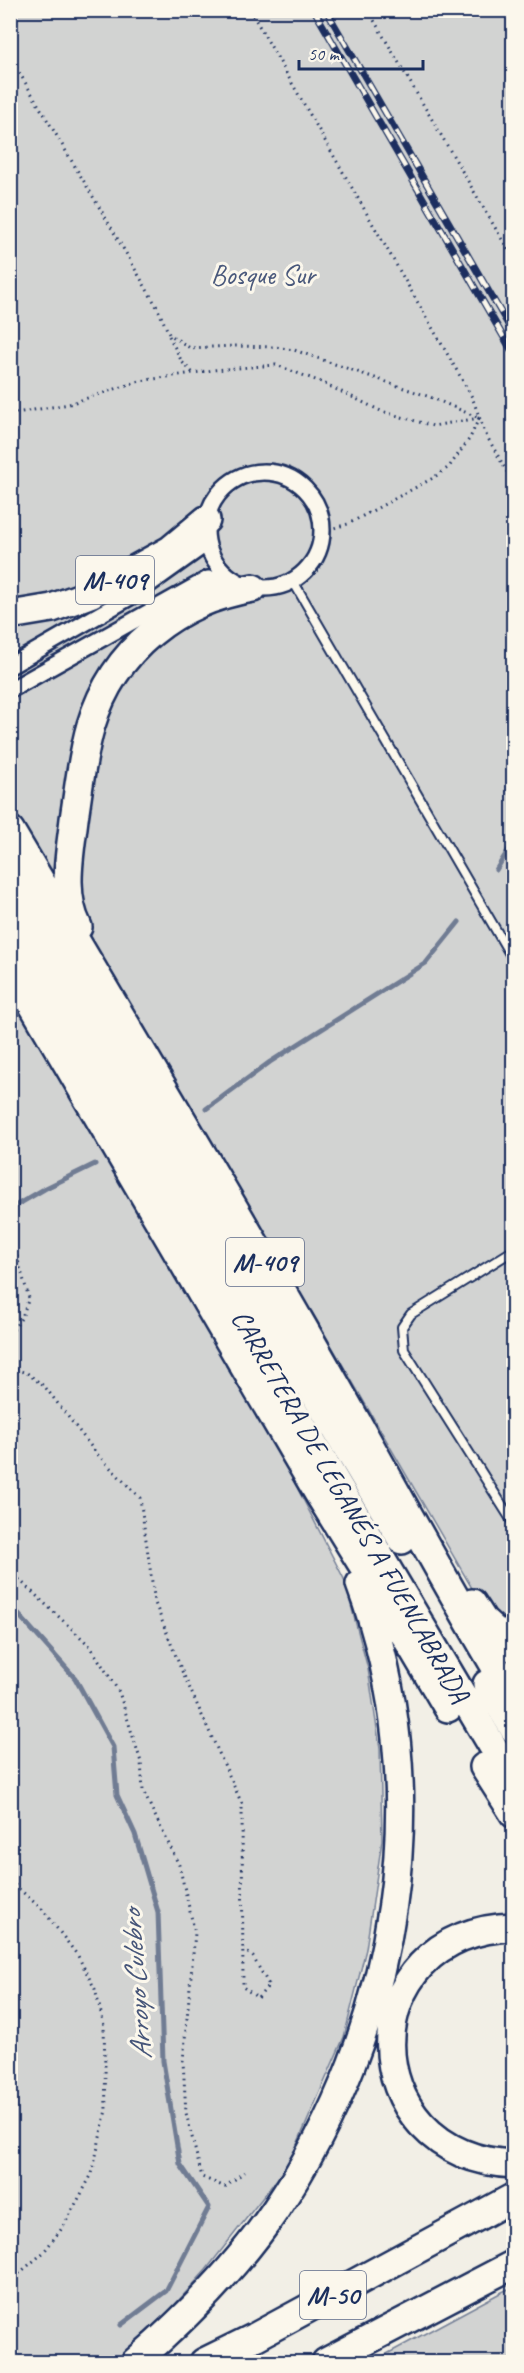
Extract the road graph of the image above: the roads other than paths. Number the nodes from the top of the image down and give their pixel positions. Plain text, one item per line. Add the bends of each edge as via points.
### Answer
1 (207, 531) junction
2 (293, 581) junction
3 (242, 583) junction
4 (10, 615) edge
5 (10, 666) edge
6 (10, 690) edge
7 (10, 830) edge
8 (10, 868) edge
9 (10, 917) edge
10 (513, 962) edge
11 (12, 970) edge
12 (230, 1201) junction
13 (513, 1250) edge
14 (332, 1378) junction
15 (318, 1493) junction
16 (513, 1524) edge
17 (513, 1648) edge
18 (513, 1698) edge
19 (513, 1729) edge
20 (513, 1782) edge
21 (513, 1814) edge
22 (513, 1927) edge
23 (513, 2163) edge
24 (513, 2195) edge
25 (513, 2264) edge
26 (135, 2362) edge
27 (204, 2362) edge
28 (326, 2362) edge

1 - 2 street via 221,490 242,475 268,471 300,483 316,502 323,531 316,557
1 - 3 street via 215,562
1 - 4 highway, M-409 via 92,593 52,608
1 - 5 street via 137,593
2 - 3 street via 271,588
2 - 10 lane
3 - 6 street via 208,579
3 - 12 highway, M-409 via 158,627 133,650 108,684 92,723 81,769 68,869 69,898 76,923
7 - 12 highway, M-409
8 - 19 highway, CARRETERA DE LEGANÉS A FUENLABRADA / M-409
9 - 20 highway, CARRETERA DE LEGANÉS A FUENLABRADA / M-409 via 288,1402
11 - 15 highway, M-409
12 - 14 highway, M-409
13 - 16 lane via 411,1314 402,1327 404,1350
14 - 17 highway via 483,1620
14 - 18 highway, M-409
15 - 21 highway, M-409
15 - 26 highway via 364,1594 387,1678 400,1822 386,1948 372,2009 354,2058 296,2179 217,2283
22 - 23 highway via 468,1934 426,1960 398,2002 392,2019 390,2049 400,2093 428,2132 470,2157
24 - 27 highway, M-50
25 - 28 highway, M-50

